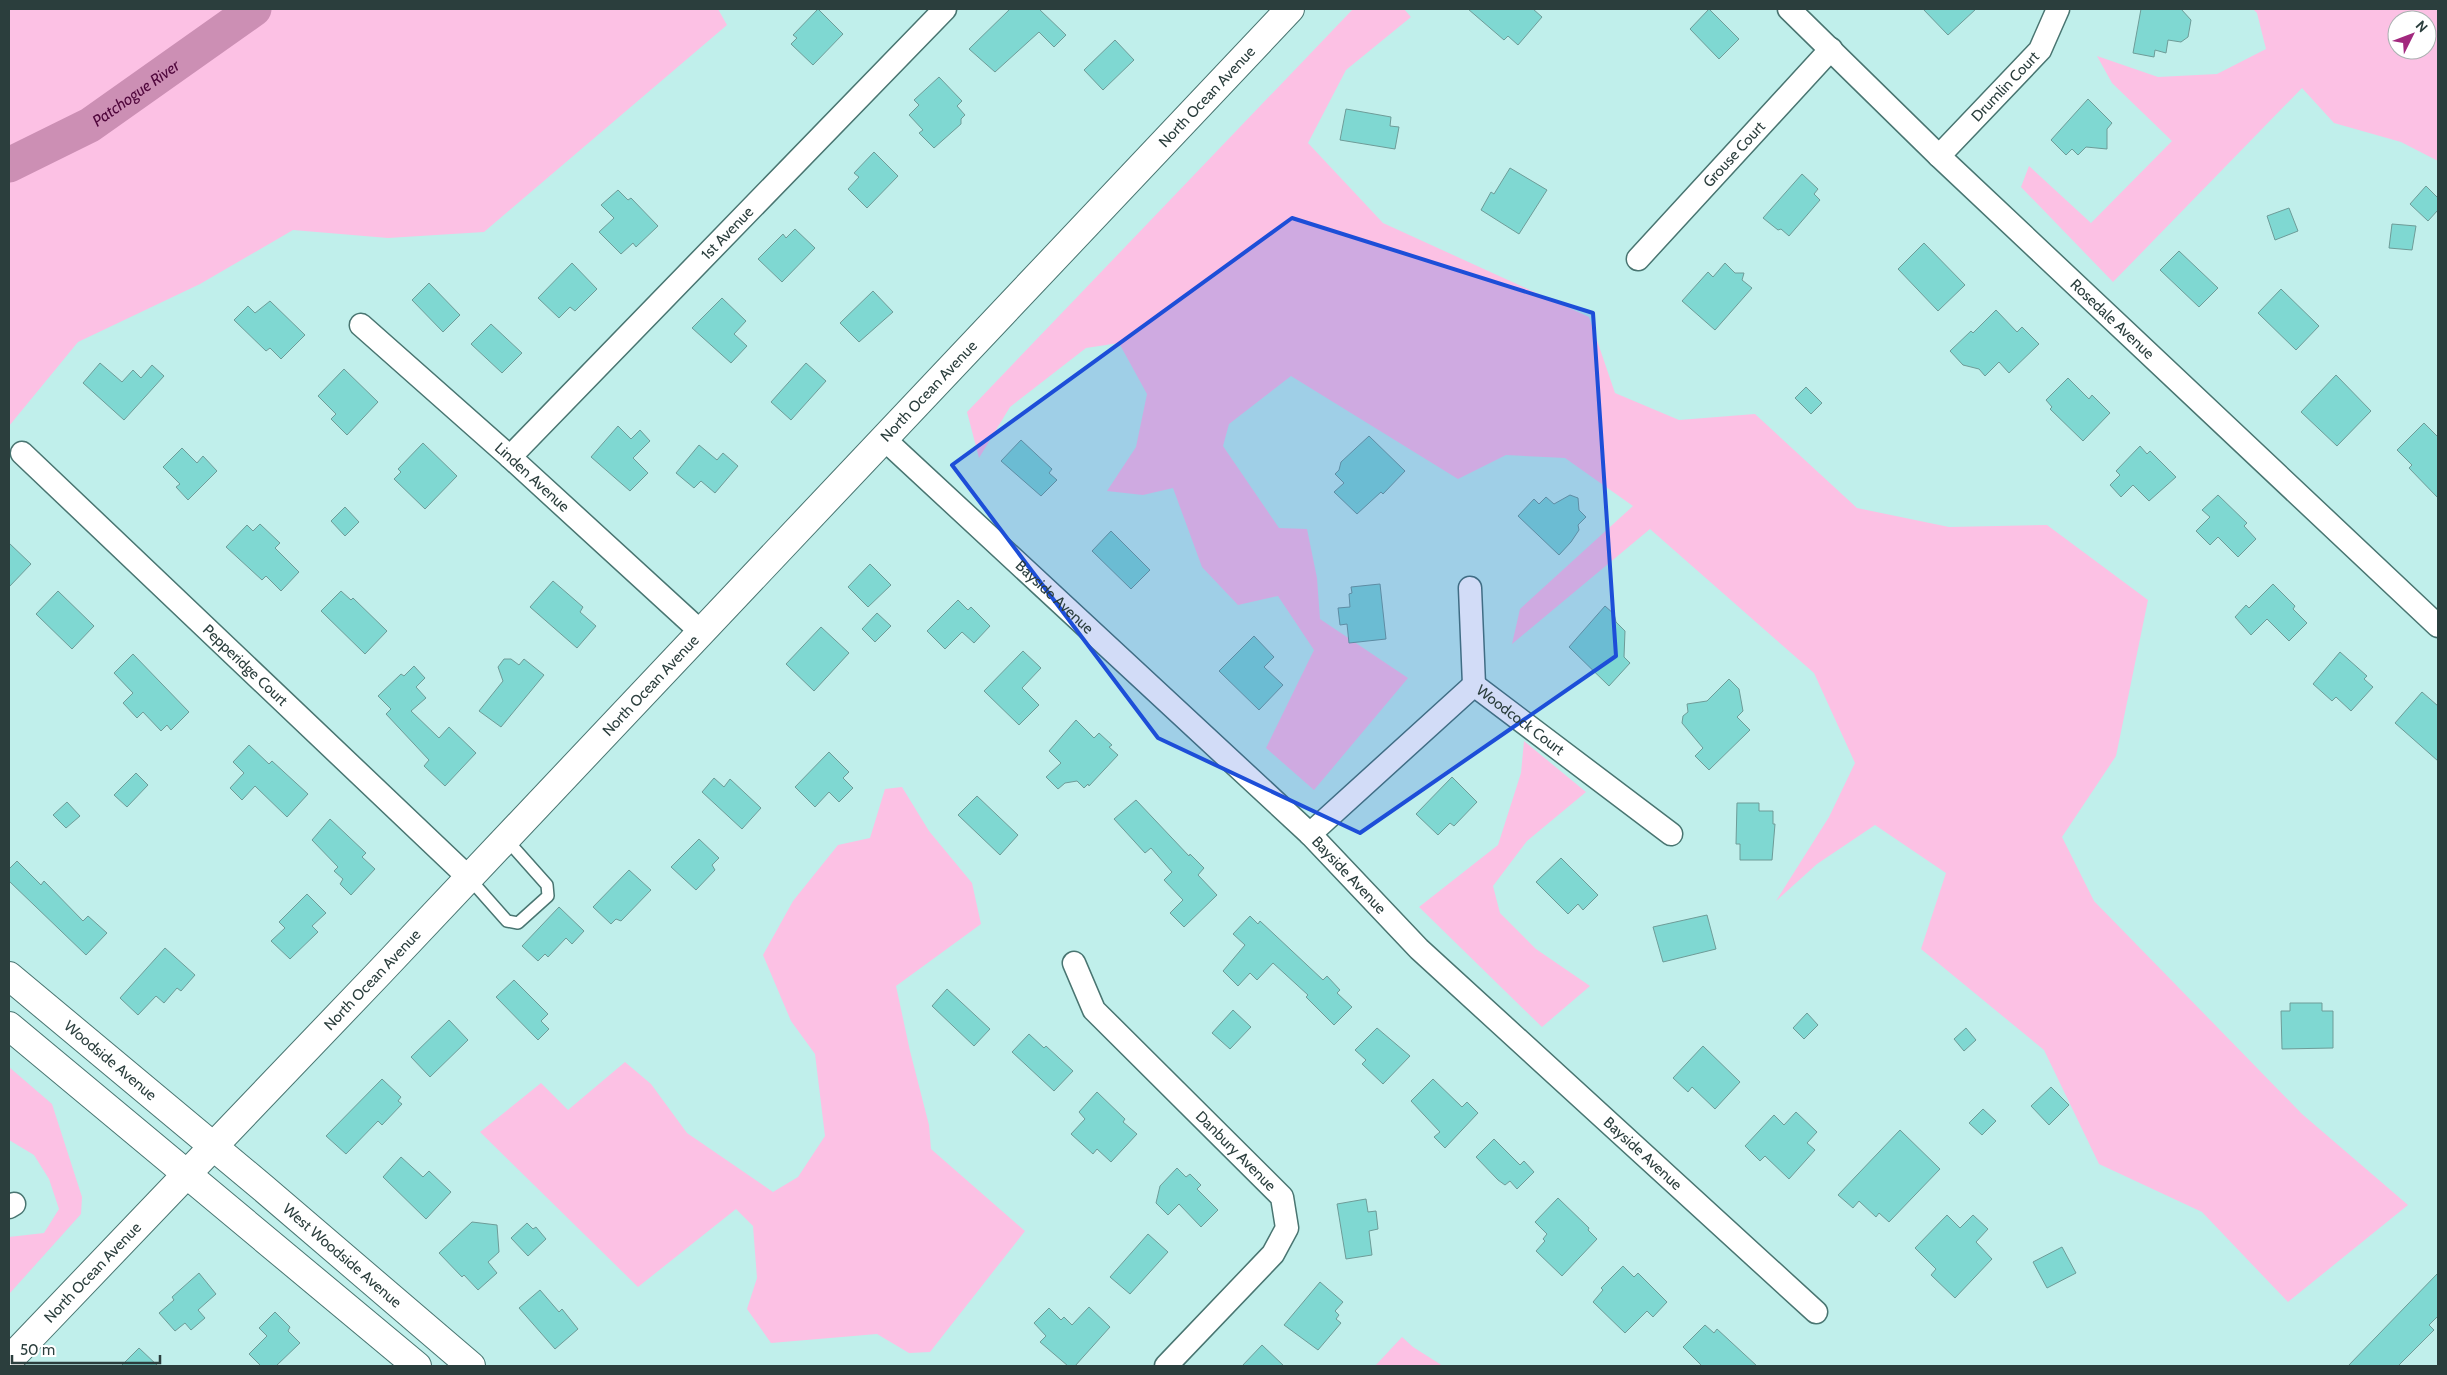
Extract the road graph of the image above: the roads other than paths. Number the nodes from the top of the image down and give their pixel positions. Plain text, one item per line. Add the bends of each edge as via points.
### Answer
1 (944, 9) edge
2 (1290, 9) edge
3 (1789, 9) edge
4 (2058, 9) edge
5 (1831, 49) junction
6 (1939, 156) junction
7 (1638, 259) dead end
8 (361, 326) dead end
9 (883, 438) junction
10 (22, 453) dead end
11 (510, 457) junction
12 (1470, 588) dead end
13 (2438, 626) edge
14 (700, 631) junction
15 (1474, 685) junction
16 (1310, 834) junction
17 (1670, 834) dead end
18 (505, 838) junction
19 (468, 877) junction
20 (1074, 963) dead end
21 (9, 976) edge
22 (9, 1026) edge
23 (213, 1146) junction
24 (186, 1174) junction
25 (1816, 1312) dead end
26 (9, 1360) edge
27 (417, 1366) edge
28 (471, 1366) edge
29 (1166, 1366) edge

1 - 11 street, 1st Avenue
2 - 9 main road, North Ocean Avenue
3 - 5 street, Rosedale Avenue
4 - 6 street, Drumlin Court via 2040,50
5 - 6 street, Rosedale Avenue
5 - 7 street, Grouse Court
6 - 13 street, Rosedale Avenue
8 - 11 street, Linden Avenue
9 - 14 main road, North Ocean Avenue
9 - 16 street, Bayside Avenue
10 - 19 street, Pepperidge Court
11 - 14 street, Linden Avenue
12 - 15 street
14 - 18 main road, North Ocean Avenue
15 - 16 street, Woodcock Court
15 - 17 street, Woodcock Court
16 - 25 street, Bayside Avenue via 1420,949
18 - 19 main road, North Ocean Avenue
18 - 19 lane via 547,885 548,896 518,923 507,921
19 - 23 main road, North Ocean Avenue
20 - 29 street, Danbury Avenue via 1094,1010 1282,1197 1287,1228 1273,1254
21 - 23 main road, Woodside Avenue
22 - 24 main road
23 - 24 main road, North Ocean Avenue
23 - 28 main road, West Woodside Avenue
24 - 26 main road, North Ocean Avenue
24 - 27 main road

